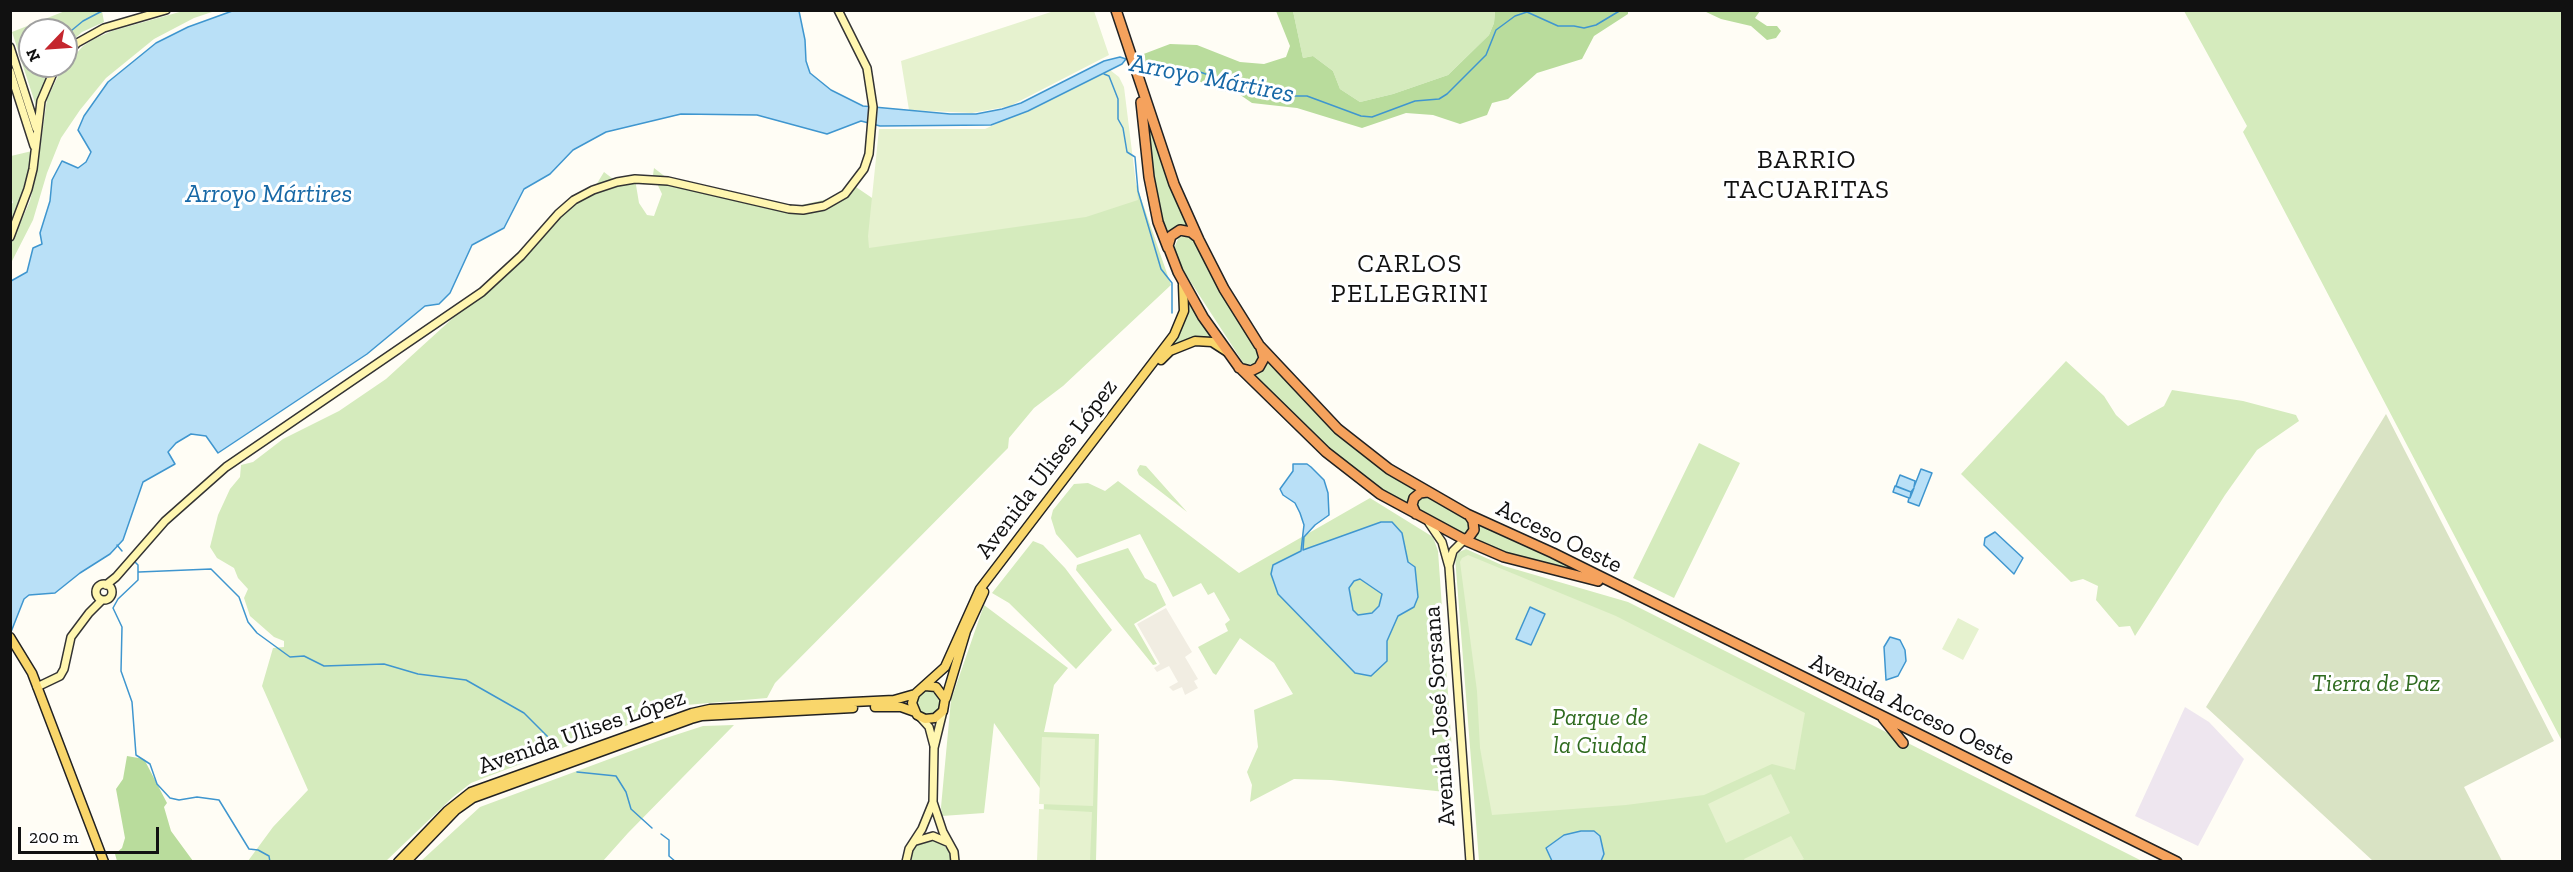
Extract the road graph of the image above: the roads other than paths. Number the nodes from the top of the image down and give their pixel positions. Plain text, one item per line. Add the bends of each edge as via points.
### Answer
1 (166, 10) edge
2 (838, 10) edge
3 (1116, 10) edge
4 (78, 42) edge
5 (10, 48) edge
6 (12, 66) edge
7 (51, 78) edge
8 (1139, 82) junction
9 (38, 133) junction
10 (35, 149) junction
11 (10, 237) edge
12 (1199, 240) junction
13 (1170, 253) junction
14 (1178, 272) junction
15 (1259, 345) junction
16 (1226, 351) junction
17 (1238, 366) junction
18 (1427, 492) junction
19 (1467, 514) junction
20 (1417, 515) junction
21 (1429, 522) junction
22 (1464, 540) junction
23 (1449, 567) junction
24 (108, 587) junction
25 (1631, 593) junction
26 (100, 598) junction
27 (10, 637) edge
28 (925, 686) junction
29 (37, 687) junction
30 (915, 694) junction
31 (945, 699) junction
32 (943, 711) junction
33 (918, 714) junction
34 (1882, 716) junction
35 (1903, 742) dead end
36 (934, 748) junction
37 (933, 802) junction
38 (914, 842) junction
39 (949, 844) junction
40 (104, 861) edge
41 (398, 861) edge
42 (406, 861) edge
43 (906, 861) edge
44 (955, 861) edge
45 (1470, 861) edge
46 (2176, 861) edge

1 - 4 main road via 104,28
2 - 24 main road via 867,68 873,107 864,169 836,200 814,209 789,210 652,179 617,182 574,200 482,292 226,467 165,521
3 - 8 highway
5 - 6 main road
6 - 9 main road
6 - 10 main road
7 - 9 main road via 41,101
8 - 12 highway, Acceso Oeste via 1167,166
8 - 13 highway, Acceso Oeste via 1150,186
9 - 10 main road
10 - 11 main road via 28,189
12 - 13 highway via 1186,230 1175,232 1169,241
12 - 15 highway, Acceso Oeste
13 - 14 highway, Acceso Oeste
14 - 16 highway, Acceso Oeste
14 - 28 main road, Avenida Ulises López via 1185,299 1174,335 980,589 945,667
15 - 17 highway via 1264,358 1259,367 1251,371
15 - 18 highway, Acceso Oeste via 1330,423 1389,469
16 - 17 highway, Acceso Oeste
16 - 31 main road, Avenida Ulises López via 1212,342 1194,341 1163,356 984,592 966,632
17 - 20 highway, Acceso Oeste via 1326,452 1380,494
18 - 19 highway, Acceso Oeste
18 - 20 highway via 1414,498 1412,505
19 - 22 highway via 1474,527
19 - 25 highway, Acceso Oeste
20 - 21 highway, Acceso Oeste
21 - 22 highway, Acceso Oeste
21 - 23 main road, Avenida José Sorsana via 1442,542
22 - 23 main road via 1453,551
22 - 25 highway, Acceso Oeste via 1504,557
23 - 45 main road, Avenida José Sorsana
24 - 26 main road via 109,598
24 - 26 main road via 98,588
25 - 34 highway, Avenida Acceso Oeste
26 - 29 main road via 71,637 60,676
27 - 29 main road
28 - 30 main road
28 - 31 main road via 940,690
29 - 40 main road
30 - 33 main road via 912,703
30 - 41 main road, Avenida Ulises López via 894,700 692,712 471,792
31 - 32 main road
32 - 33 main road via 935,718
32 - 36 main road
33 - 36 main road via 929,727
33 - 42 main road, Avenida Ulises López via 895,706 691,719 473,798
34 - 35 highway
34 - 46 highway, Avenida Acceso Oeste
36 - 37 main road
37 - 38 main road
37 - 39 main road
38 - 39 main road via 933,836
38 - 43 main road
39 - 44 main road

